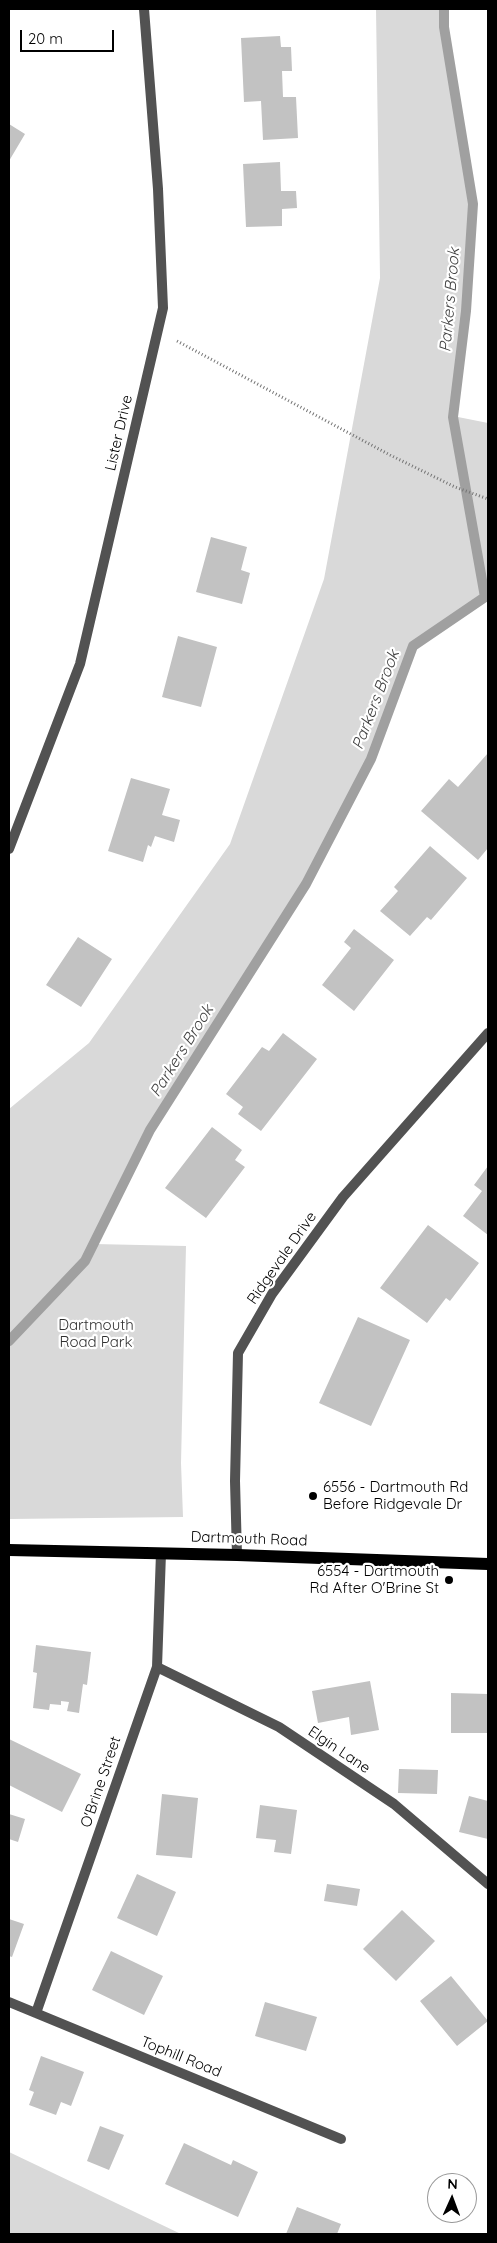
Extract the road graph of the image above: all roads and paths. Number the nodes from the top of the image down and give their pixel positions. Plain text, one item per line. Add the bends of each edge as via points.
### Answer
1 (144, 9) edge
2 (158, 331) junction
3 (488, 499) edge
4 (9, 849) edge
5 (488, 1033) edge
6 (9, 1550) edge
7 (161, 1553) junction
8 (237, 1555) junction
9 (488, 1564) edge
10 (157, 1667) junction
11 (488, 1884) edge
12 (9, 2002) edge
13 (36, 2014) junction
14 (341, 2139) dead end

1 - 2 street, Lister Drive via 163,298
2 - 3 path via 390,454
2 - 4 street, Lister Drive via 80,664
5 - 8 street, Ridgevale Drive via 343,1197 272,1294 238,1353
6 - 7 main road, Dartmouth Road
7 - 8 main road, Dartmouth Road
7 - 10 street, O'Brine Street
8 - 9 main road, Dartmouth Road
10 - 11 street, Elgin Lane via 279,1727 394,1804
10 - 13 street, O'Brine Street
12 - 13 street, Tophill Road
13 - 14 street, Tophill Road

